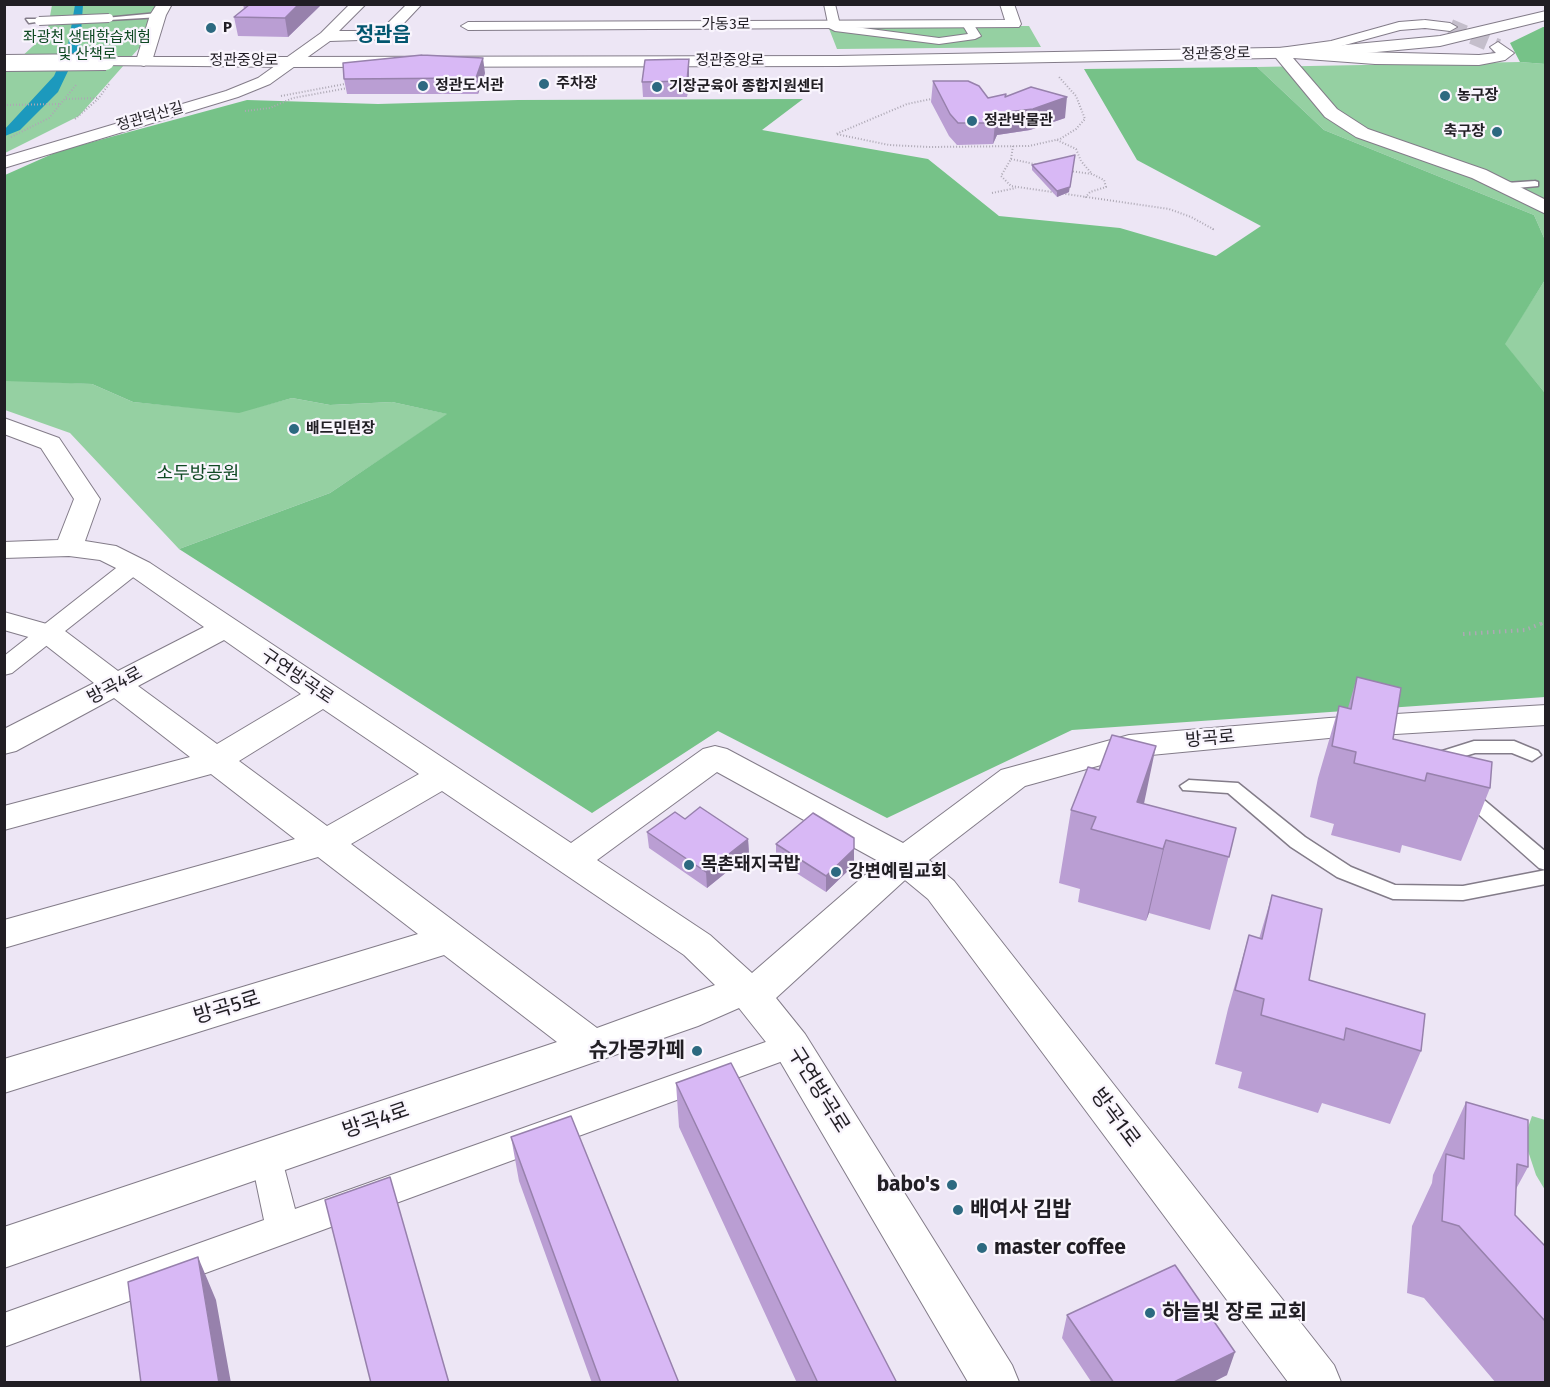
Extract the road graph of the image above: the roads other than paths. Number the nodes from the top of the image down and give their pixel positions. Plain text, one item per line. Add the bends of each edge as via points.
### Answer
1 (359, 4) edge
2 (415, 4) edge
3 (1007, 4) edge
4 (818, 5) edge
5 (829, 5) edge
6 (841, 5) edge
7 (924, 6) edge
8 (506, 9) dead end
9 (162, 10) edge
10 (1545, 15) edge
11 (29, 21) dead end
12 (832, 24) junction
13 (929, 24) junction
14 (968, 24) junction
15 (1450, 27) tunnel mouth
16 (326, 36) junction
17 (1498, 47) dead end
18 (1280, 53) junction
19 (137, 61) junction
20 (291, 62) junction
21 (5, 63) edge
22 (4, 163) edge
23 (1535, 184) dead end
24 (1506, 186) junction
25 (1545, 208) edge
26 (4, 425) edge
27 (69, 548) junction
28 (4, 550) edge
29 (133, 566) junction
30 (4, 621) edge
31 (225, 628) junction
32 (50, 634) junction
33 (4, 668) edge
34 (116, 686) junction
35 (323, 695) junction
36 (1545, 715) edge
37 (4, 743) edge
38 (1532, 755) dead end
39 (214, 760) junction
40 (443, 775) junction
41 (1189, 786) dead end
42 (4, 818) edge
43 (323, 843) junction
44 (905, 860) junction
45 (571, 861) junction
46 (1545, 863) edge
47 (1545, 877) edge
48 (4, 934) edge
49 (449, 939) junction
50 (749, 992) junction
51 (791, 1045) junction
52 (591, 1046) junction
53 (4, 1076) edge
54 (267, 1158) junction
55 (283, 1229) junction
56 (4, 1248) edge
57 (4, 1330) edge
58 (995, 1383) edge
59 (1317, 1383) edge

1 - 16 street, 정관덕산길
2 - 16 street via 384,36
3 - 14 street, 가동3로 via 1014,24
4 - 5 street
5 - 6 street
5 - 12 street
7 - 13 street
8 - 12 street, 가동3로 via 468,26 724,20
9 - 11 lane, bridge via 109,18
9 - 19 main road
10 - 18 main road, 정관중앙로 via 1440,41
12 - 13 street, 가동3로
12 - 14 street via 835,28 940,45 975,36
13 - 14 street, 가동3로
15 - 18 street via 1399,26 1332,45
16 - 20 street, 정관덕산길
17 - 18 street via 1506,53 1479,60
18 - 20 main road, 정관중앙로 via 838,61
18 - 24 street via 1331,114 1362,133
19 - 20 main road, 정관중앙로
19 - 21 main road, 정관중앙로, bridge
20 - 22 street, 정관덕산길 via 264,81 232,94
23 - 24 lane
24 - 25 street
26 - 27 street via 50,443 87,499
27 - 28 street, 구연방곡로
27 - 29 street, 구연방곡로 via 106,552
29 - 31 street, 구연방곡로
29 - 32 street
30 - 32 street
31 - 34 street, 방곡4로
31 - 35 street, 구연방곡로
32 - 33 street
32 - 34 street
34 - 37 street, 방곡4로
34 - 39 street
35 - 39 street
35 - 40 street, 구연방곡로
36 - 44 street, 방곡로 via 1329,728 1129,747 1013,778
38 - 46 lane via 1514,747 1474,747 1445,756 1462,791
39 - 42 street
39 - 43 street
40 - 43 street
40 - 45 street, 구연방곡로
41 - 47 lane via 1232,787 1258,812 1344,872 1393,892 1463,893
43 - 48 street
43 - 49 street
44 - 45 street via 715,757
44 - 50 street, 방곡로
44 - 59 street, 방곡1로 via 940,890
45 - 50 street, 구연방곡로 via 697,945
49 - 52 street
49 - 53 street, 방곡5로
50 - 51 street, 구연방곡로
50 - 52 street, 방곡4로
51 - 55 street
51 - 58 street, 구연방곡로
52 - 54 street, 방곡4로
54 - 55 street
54 - 56 street, 방곡4로
55 - 57 street

